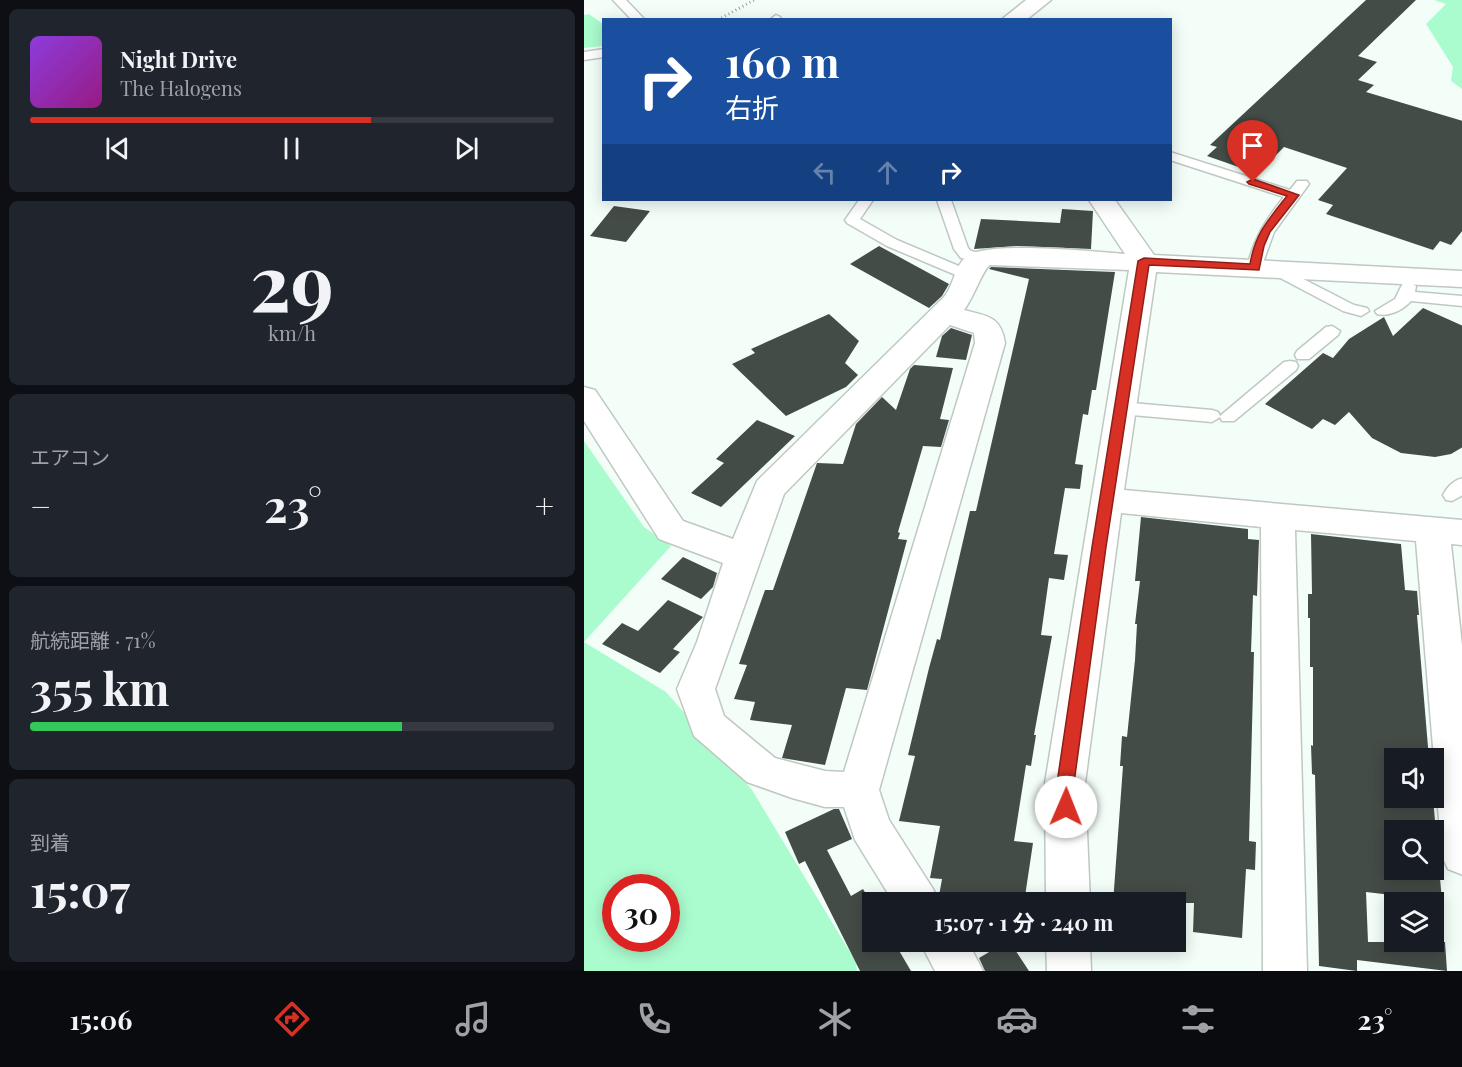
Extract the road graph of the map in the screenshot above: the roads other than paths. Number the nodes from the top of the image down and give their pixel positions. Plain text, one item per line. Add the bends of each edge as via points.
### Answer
1 (619, 0) edge
2 (1041, 0) edge
3 (637, 18) edge
4 (1015, 18) edge
5 (602, 53) edge
6 (584, 56) edge
7 (1172, 156) edge
8 (865, 201) edge
9 (944, 201) edge
10 (1103, 201) edge
11 (1144, 261) junction
12 (975, 266) junction
13 (1264, 268) junction
14 (1463, 279) edge
15 (1406, 286) junction
16 (1463, 301) edge
17 (1361, 311) dead end
18 (1383, 311) dead end
19 (944, 314) junction
20 (1332, 331) dead end
21 (584, 397) edge
22 (1120, 408) junction
23 (1106, 500) junction
24 (1278, 517) junction
25 (1447, 531) edge
26 (743, 558) junction
27 (859, 790) junction
28 (1463, 856) edge
29 (911, 892) edge
30 (1068, 892) edge
31 (949, 952) edge
32 (1068, 952) edge
33 (961, 971) edge
34 (1069, 971) edge
35 (1285, 971) edge

1 - 3 lane
2 - 4 street
5 - 6 lane
7 - 13 lane via 1298,190 1265,231 1258,246
8 - 12 lane via 852,220 892,243
9 - 12 lane via 961,249
10 - 11 street
11 - 12 street via 1008,256
11 - 13 street
11 - 22 street
12 - 19 street via 960,296
13 - 15 street
13 - 17 lane
14 - 15 street
15 - 16 lane
15 - 18 lane via 1404,303
19 - 26 street via 769,489
19 - 27 street via 988,329 990,343
20 - 22 lane via 1220,417
21 - 26 street via 671,530
22 - 23 street
23 - 24 street
23 - 30 street via 1066,783
24 - 25 street
24 - 35 street
25 - 28 street
26 - 27 street via 696,689 708,724 761,770 825,789
27 - 29 street via 870,827
31 - 33 street
32 - 34 street

